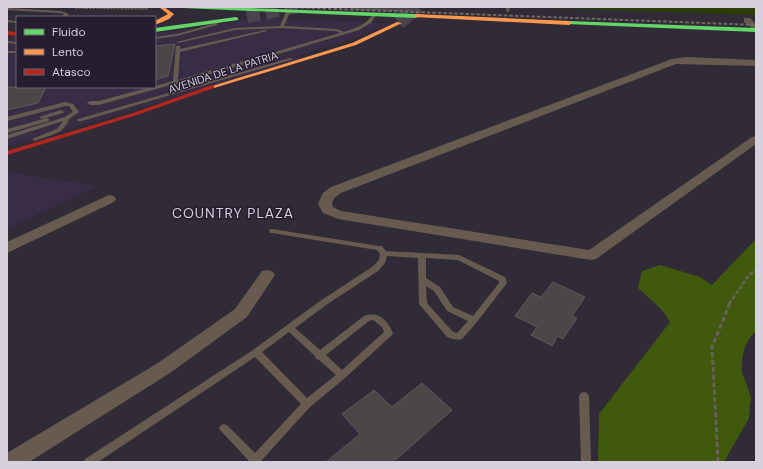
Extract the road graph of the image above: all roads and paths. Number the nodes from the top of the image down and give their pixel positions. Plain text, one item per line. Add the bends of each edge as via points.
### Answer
1 (150, 7) edge
2 (161, 7) edge
3 (183, 7) edge
4 (402, 7) edge
5 (70, 8) edge
6 (439, 8) edge
7 (7, 9) edge
8 (508, 9) edge
9 (288, 12) junction
10 (533, 12) junction
11 (374, 15) junction
12 (65, 16) edge
13 (247, 17) tunnel mouth
14 (431, 18) junction
15 (233, 20) junction
16 (499, 20) junction
17 (751, 20) edge
18 (156, 23) edge
19 (399, 23) tunnel mouth
20 (421, 25) dead end
21 (281, 27) junction
22 (756, 29) edge
23 (156, 30) edge
24 (344, 32) junction
25 (177, 35) junction
26 (156, 38) edge
27 (178, 42) junction
28 (178, 51) junction
29 (7, 52) edge
30 (16, 52) edge
31 (327, 52) junction
32 (360, 52) dead end
33 (756, 62) edge
34 (175, 82) junction
35 (156, 87) edge
36 (152, 88) edge
37 (182, 89) junction
38 (91, 105) dead end
39 (135, 114) junction
40 (64, 115) junction
41 (7, 119) edge
42 (80, 120) dead end
43 (7, 127) edge
44 (7, 131) edge
45 (7, 137) edge
46 (756, 139) edge
47 (7, 152) edge
48 (109, 199) dead end
49 (272, 230) dead end
50 (7, 248) edge
51 (384, 252) junction
52 (422, 255) junction
53 (756, 270) edge
54 (267, 275) dead end
55 (423, 280) junction
56 (474, 320) junction
57 (289, 327) junction
58 (256, 352) junction
59 (319, 356) junction
60 (342, 375) junction
61 (584, 396) dead end
62 (308, 404) junction
63 (224, 428) dead end
64 (256, 461) edge
65 (11, 462) edge
66 (89, 462) edge
67 (586, 462) edge
68 (718, 462) edge

1 - 5 path via 146,11
2 - 18 main road via 170,12 170,16
3 - 9 main road
4 - 6 main road
6 - 8 main road
7 - 12 lane via 61,12 67,14
8 - 10 main road
9 - 11 main road
9 - 21 lane
10 - 16 main road via 555,18
10 - 17 main road
11 - 14 main road
11 - 24 lane via 368,24
13 - 15 main road
14 - 16 main road
14 - 20 main road
15 - 23 main road
15 - 25 lane
16 - 22 main road
17 - 22 street
19 - 31 main road, AVENIDA DE LA PATRIA via 375,35
21 - 24 lane
21 - 27 lane via 235,29
21 - 28 lane
24 - 34 lane
25 - 26 lane
25 - 27 lane
27 - 28 lane
28 - 34 lane
29 - 30 lane
31 - 37 lane via 276,62
31 - 39 main road, AVENIDA DE LA PATRIA via 192,93
32 - 39 main road via 198,100
33 - 46 street via 675,61 336,190 328,196 325,204 328,210 338,215 591,255
34 - 35 lane
34 - 37 lane
36 - 38 lane
37 - 42 lane
39 - 47 main road, AVENIDA DE LA PATRIA
40 - 41 lane via 76,112 71,105 65,104
40 - 43 lane
40 - 44 lane
40 - 45 lane
40 - 47 lane via 66,124 60,129
48 - 50 street
49 - 51 lane via 379,248
51 - 52 lane
51 - 57 lane via 382,261 375,269
52 - 55 lane
52 - 56 lane via 459,258 502,279 504,283
53 - 68 path via 749,275 728,306 712,347
54 - 65 street via 241,313 164,368
55 - 56 lane via 437,289 450,309
55 - 56 lane via 423,304 450,335 459,336
57 - 58 lane
57 - 59 lane
58 - 62 lane
58 - 66 lane
59 - 60 lane
59 - 60 lane via 367,318 374,317 385,325 389,333
60 - 62 lane
61 - 67 lane
62 - 64 lane
63 - 64 lane

